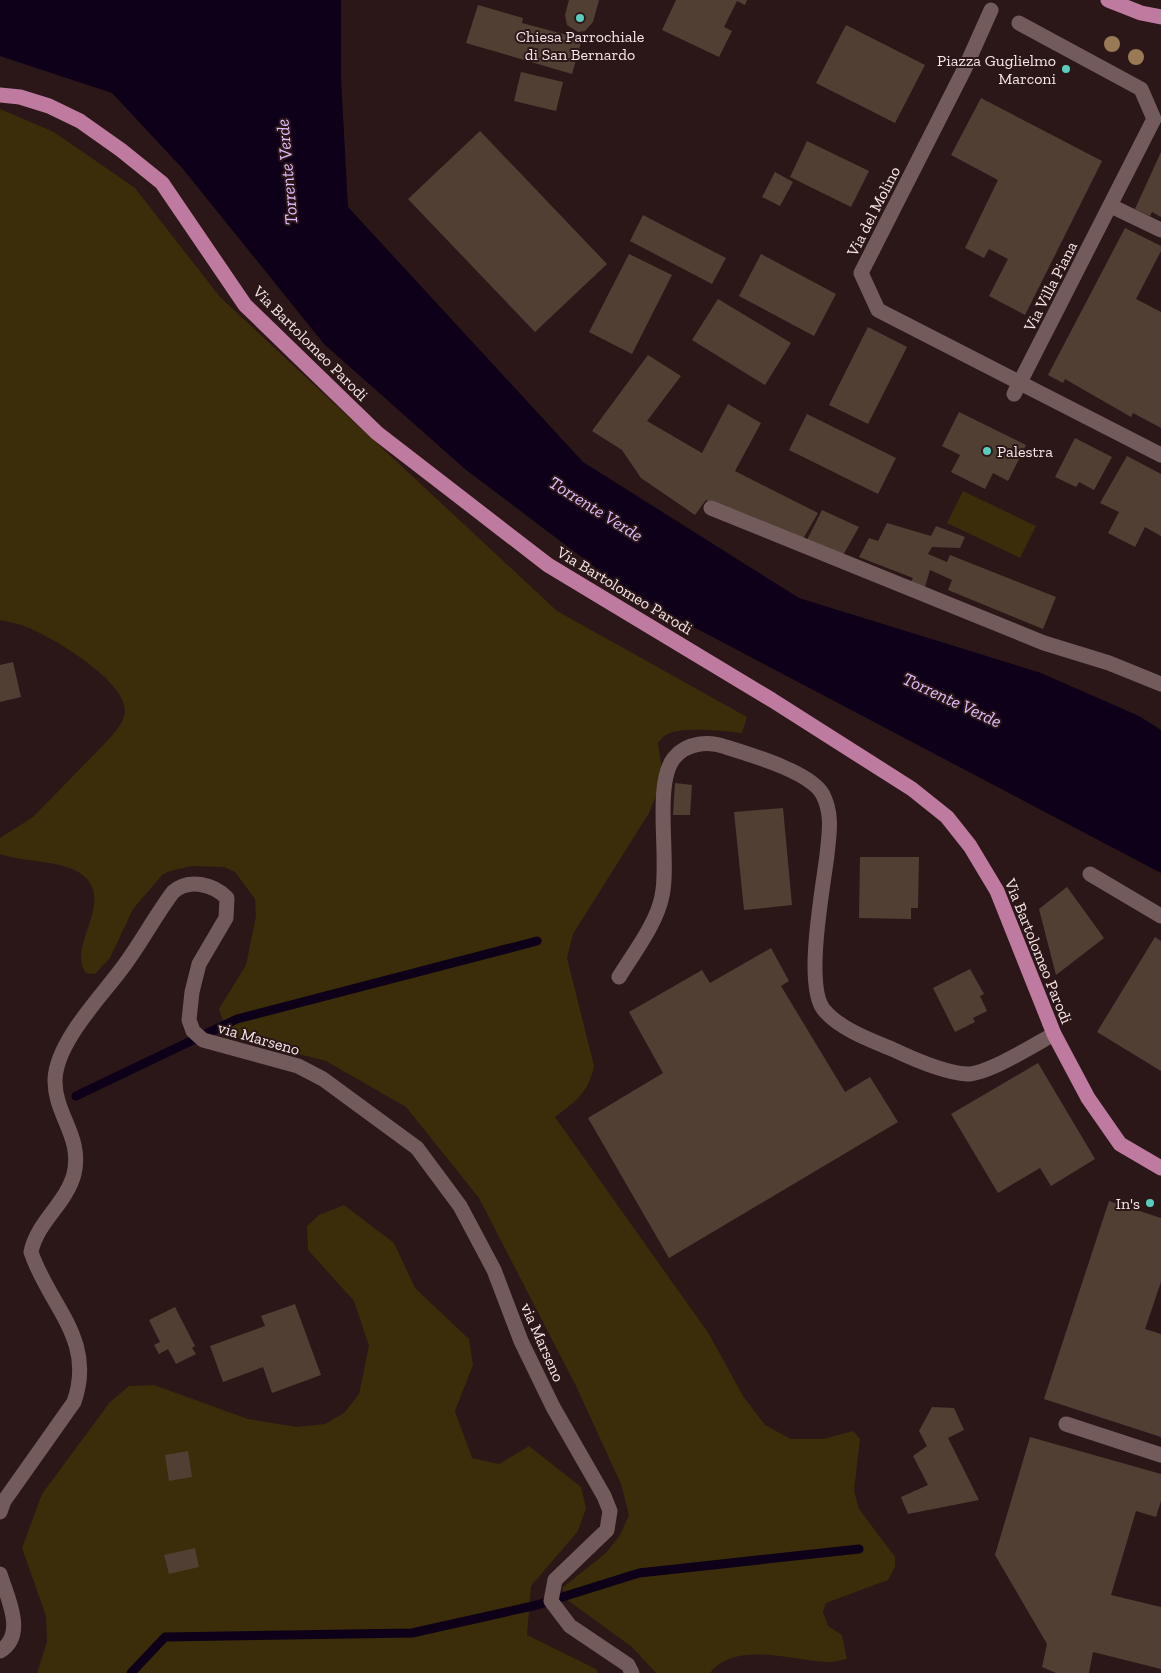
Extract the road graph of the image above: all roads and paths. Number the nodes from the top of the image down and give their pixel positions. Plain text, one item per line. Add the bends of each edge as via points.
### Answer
1 (1108, 0) edge
2 (992, 10) dead end
3 (1161, 17) edge
4 (1019, 23) dead end
5 (0, 95) edge
6 (1111, 206) junction
7 (1161, 230) edge
8 (1017, 388) junction
9 (1161, 454) edge
10 (711, 508) dead end
11 (1161, 684) edge
12 (1090, 874) dead end
13 (1161, 916) edge
14 (619, 977) dead end
15 (1054, 1034) junction
16 (1161, 1168) edge
17 (1066, 1424) dead end
18 (1161, 1455) edge
19 (0, 1512) edge
20 (0, 1574) edge
21 (0, 1652) edge
22 (632, 1673) edge

1 - 3 main road via 1141,14
2 - 8 street, Via del Molino via 861,273 878,310
4 - 6 street, Via Villa Piana via 1141,89 1154,119
5 - 15 main road, Via Bartolomeo Parodi via 49,106 80,121 162,183 245,305 377,433 548,564 772,700 904,784 947,817 970,846 997,891
6 - 7 street
6 - 8 street, Via Villa Piana
8 - 9 street
10 - 11 street via 1044,643
12 - 13 street
14 - 15 street via 649,927 662,897 665,786 673,759 684,748 712,744 794,772 813,783 823,795 830,821 814,969 818,1000 835,1019 894,1050 967,1074 995,1064
15 - 16 main road, Via Bartolomeo Parodi via 1088,1098 1120,1144
17 - 18 street
19 - 22 street, via Marseno via 4,1501 70,1408 79,1388 79,1358 74,1334 31,1252 38,1231 68,1189 76,1162 76,1146 56,1094 55,1077 71,1037 173,892 184,885 205,885 227,898 227,912 200,964 192,992 190,1026 203,1040 298,1066 323,1079 417,1148 460,1206 494,1270 521,1341 549,1399 586,1460 610,1511 607,1530 555,1580 551,1601 570,1626 628,1665
20 - 21 street via 15,1626 8,1647

